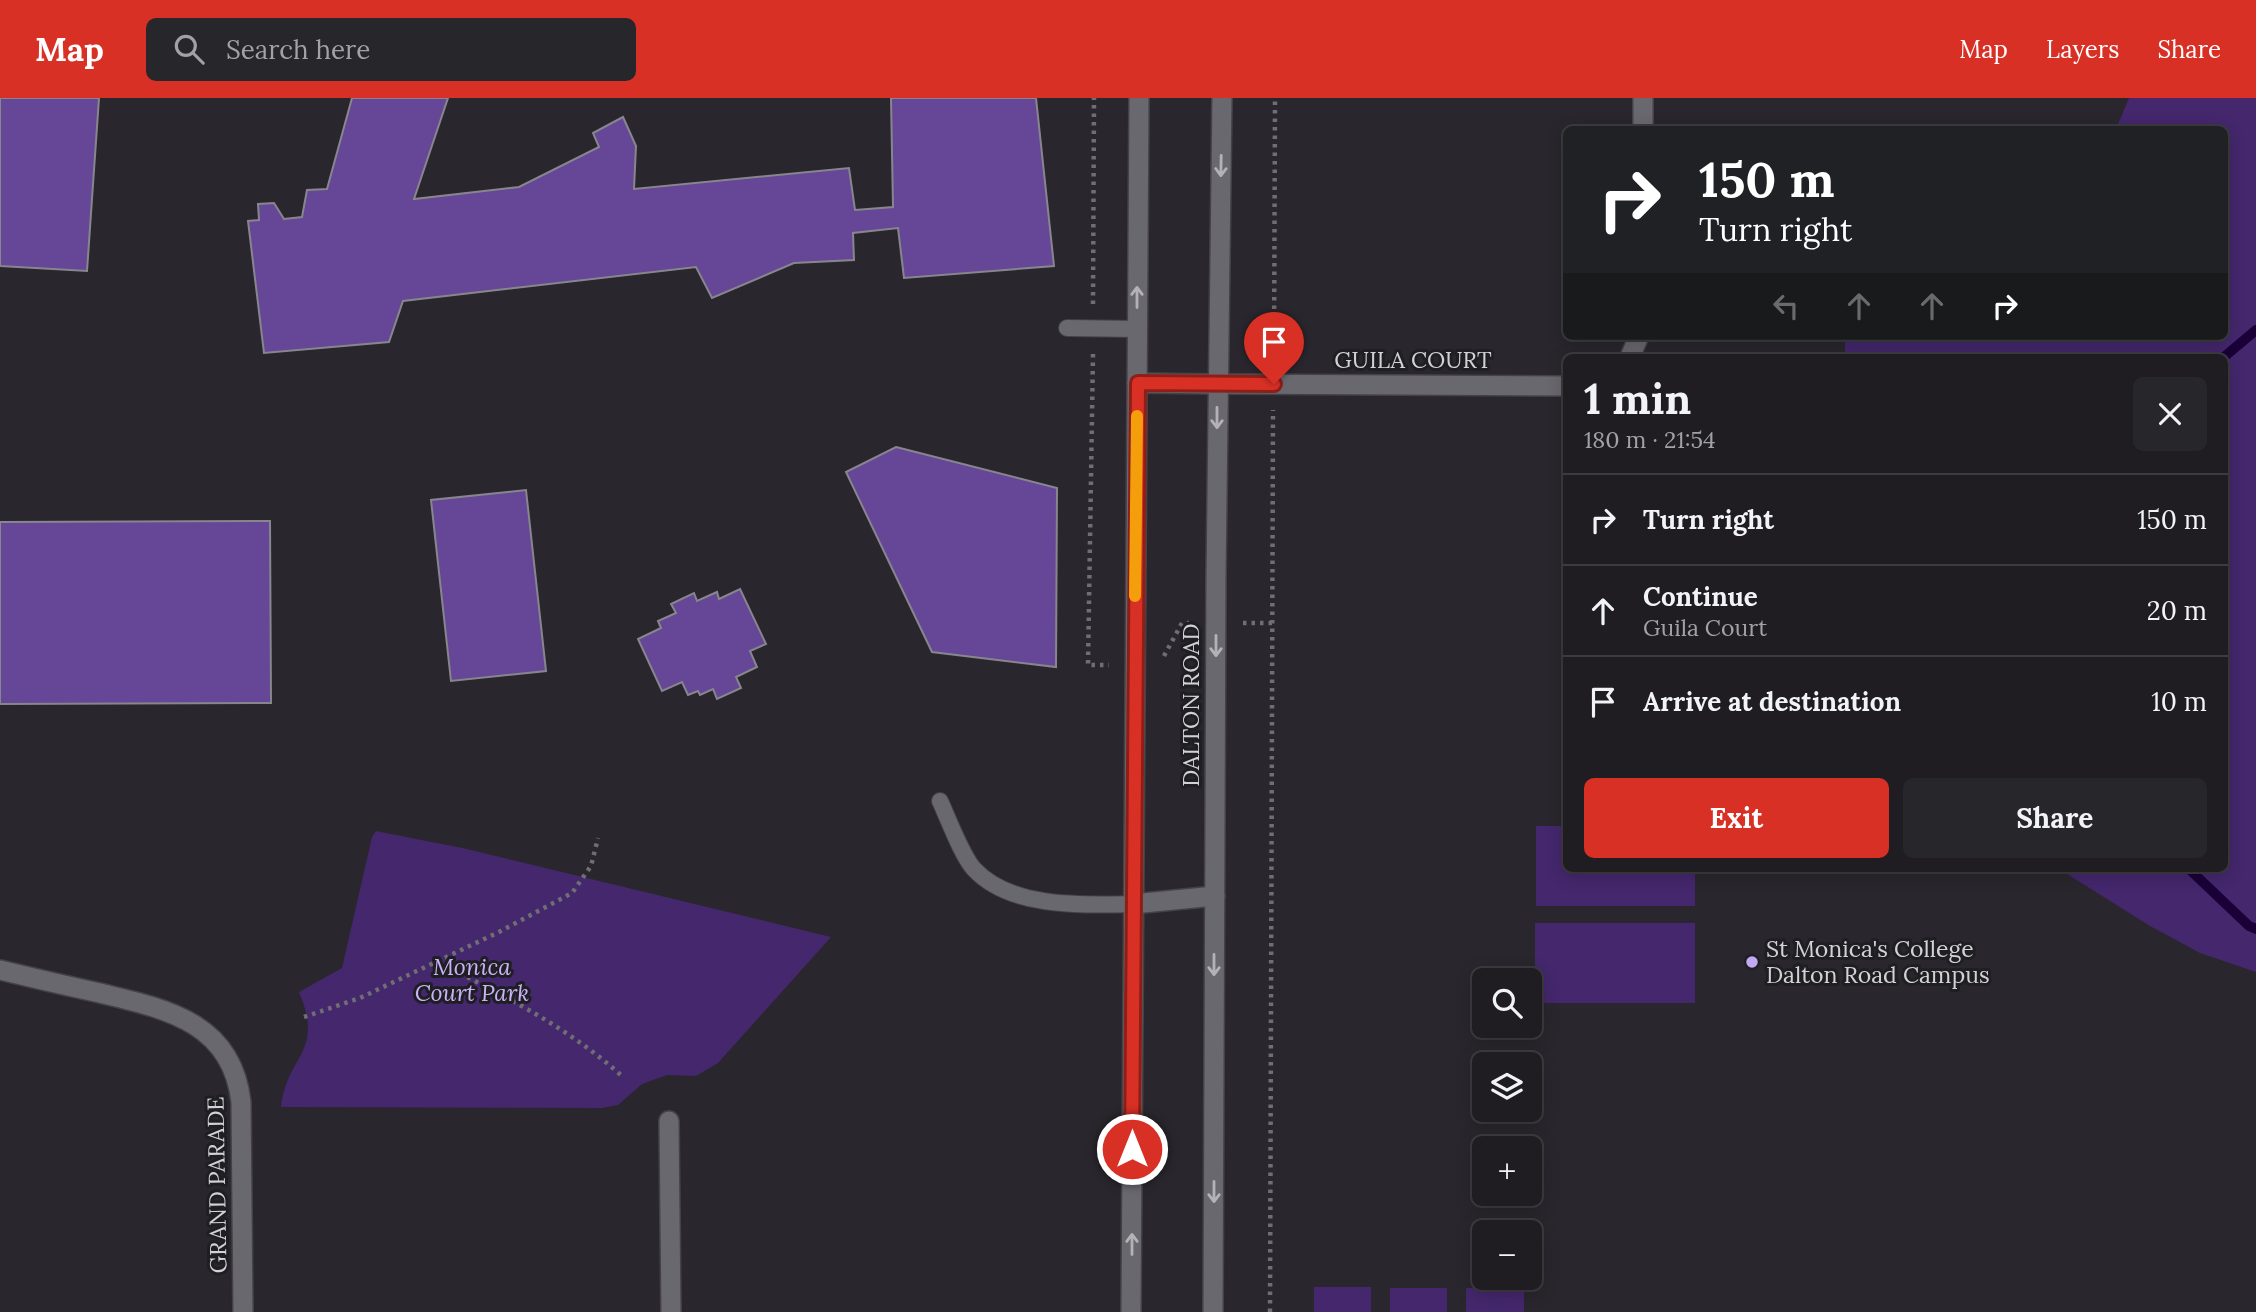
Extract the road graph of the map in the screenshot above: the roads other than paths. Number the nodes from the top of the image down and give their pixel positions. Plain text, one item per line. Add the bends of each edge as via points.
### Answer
1 (1139, 98) edge
2 (1222, 98) edge
3 (1643, 98) edge
4 (1643, 126) edge
5 (1067, 328) dead end
6 (1137, 329) junction
7 (1138, 383) junction
8 (1218, 384) junction
9 (1563, 386) edge
10 (940, 801) dead end
11 (1215, 896) junction
12 (1133, 904) junction
13 (0, 970) edge
14 (669, 1121) dead end
15 (243, 1312) edge
16 (671, 1312) edge
17 (1131, 1312) edge
18 (1213, 1312) edge

6 -> 1 main road
2 -> 8 main road, DALTON ROAD
3 - 4 main road
5 - 6 lane
6 - 7 main road
7 - 8 main road, GUILA COURT
7 - 12 main road
8 - 9 main road, GUILA COURT
8 -> 11 main road, DALTON ROAD
10 - 12 lane via 972,867 990,883 1066,905
11 - 12 main road
11 -> 18 main road, DALTON ROAD
17 -> 12 main road
13 - 15 main road, GRAND PARADE via 159,1007 214,1039 239,1085 242,1102
14 - 16 main road

